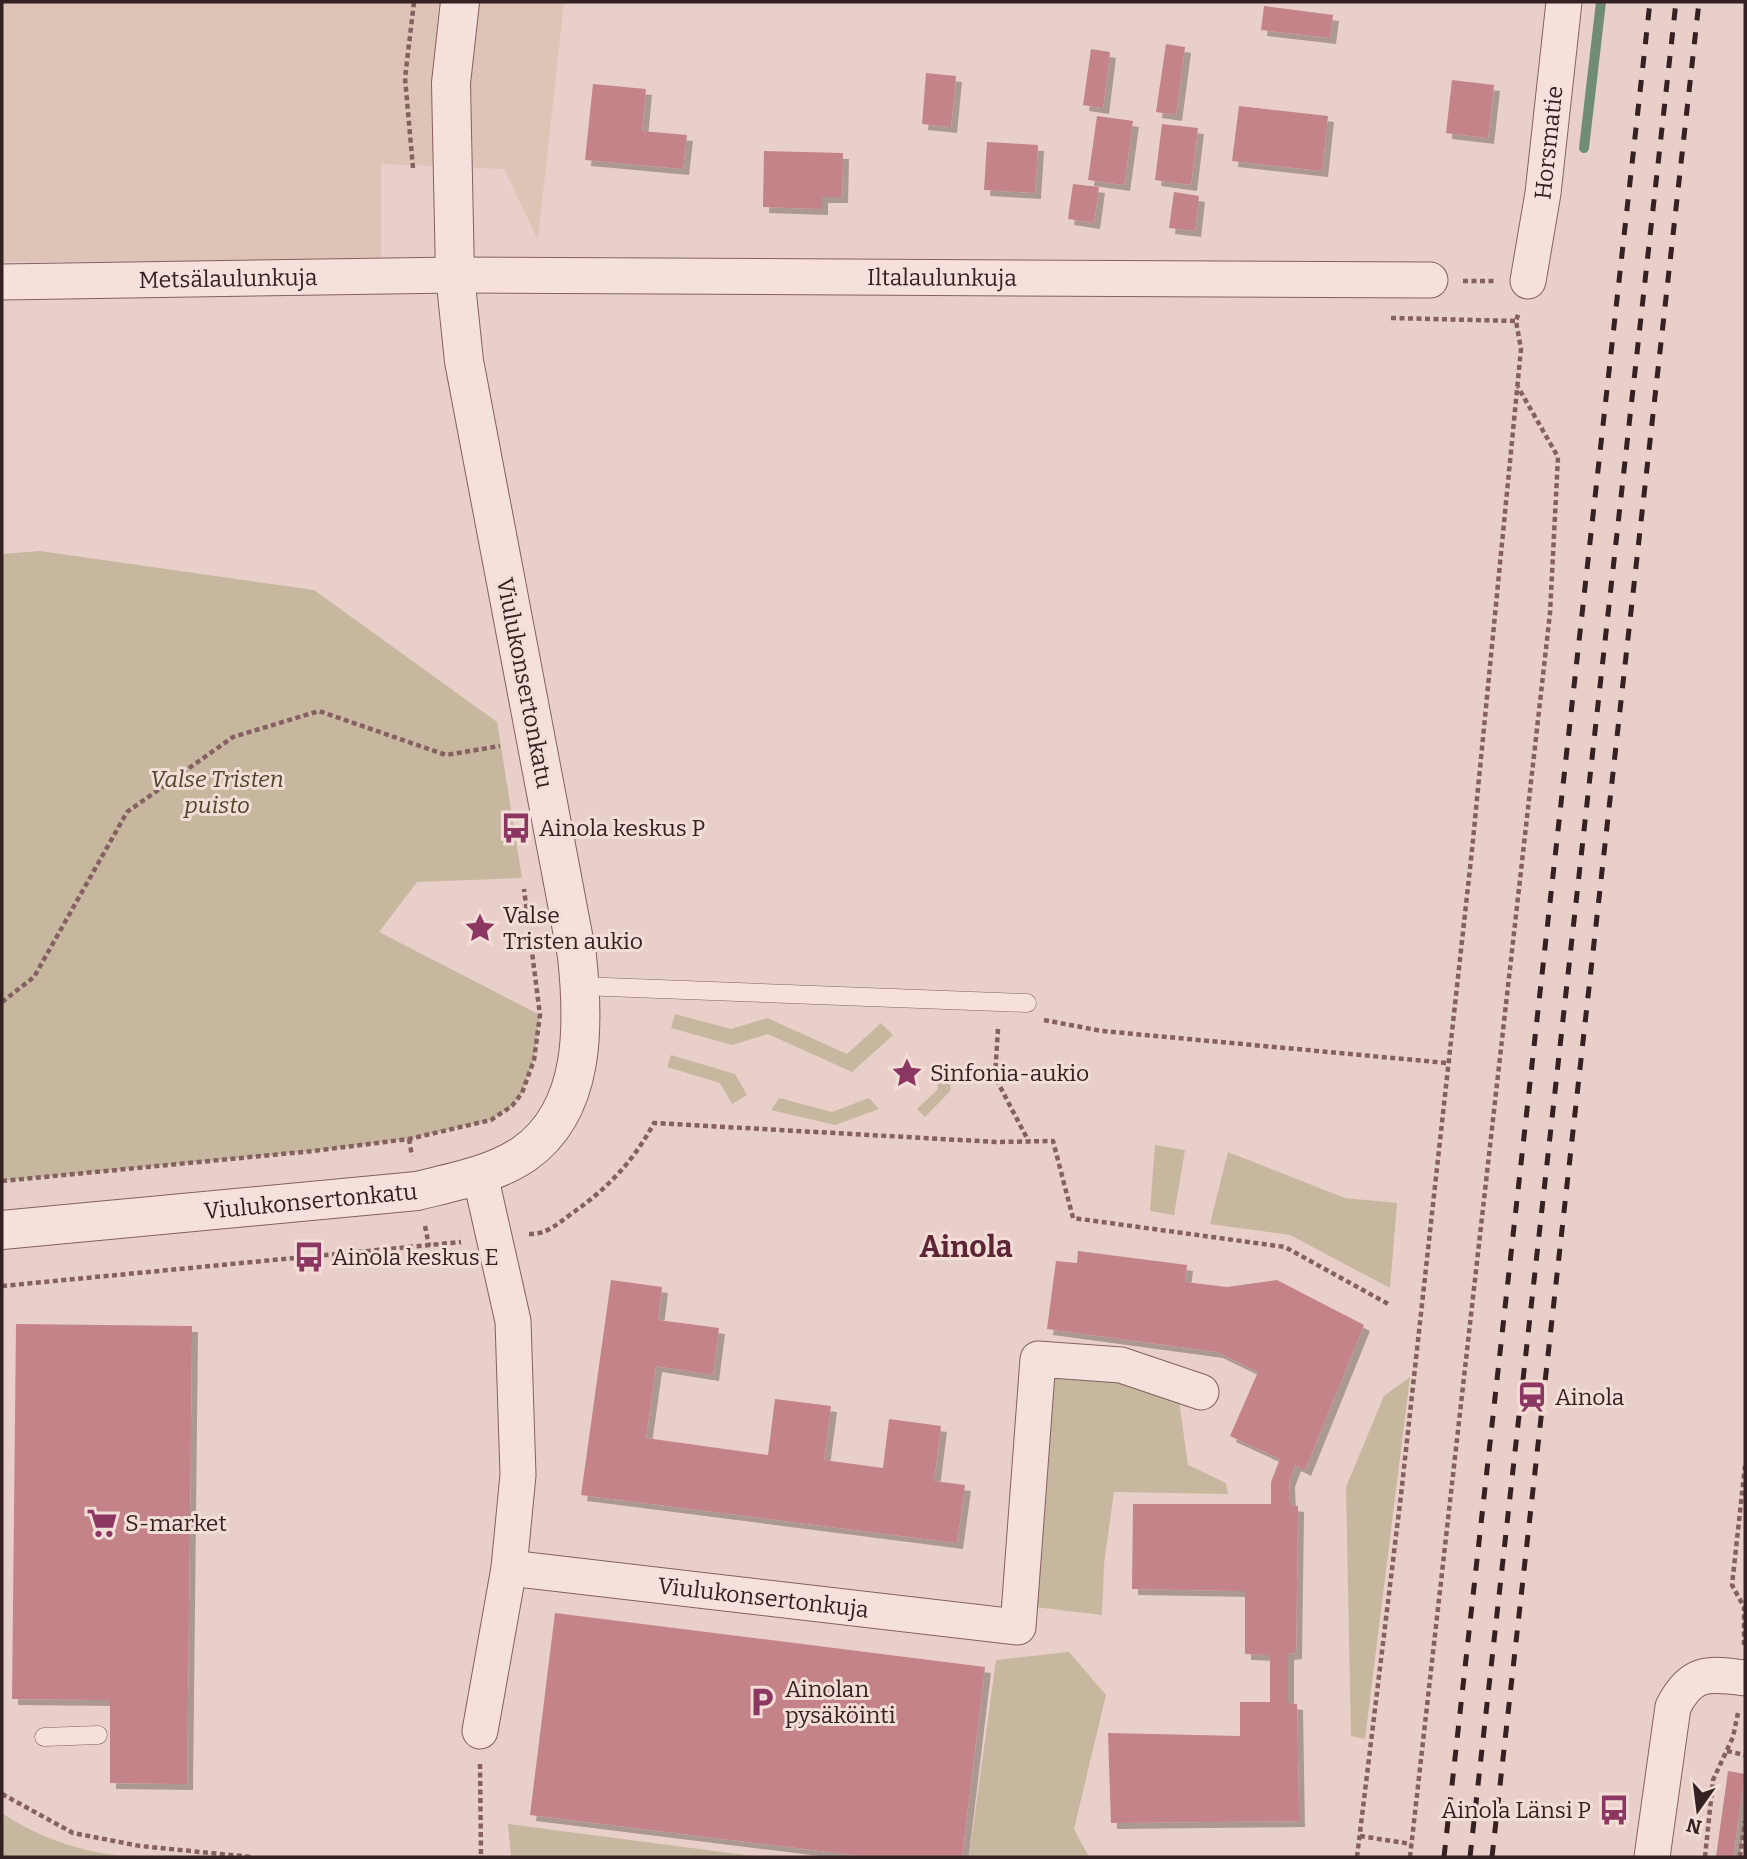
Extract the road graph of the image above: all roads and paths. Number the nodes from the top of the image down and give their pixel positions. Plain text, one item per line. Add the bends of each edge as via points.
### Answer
1 (414, 2) edge
2 (460, 2) edge
3 (1564, 2) edge
4 (413, 170) dead end
5 (455, 275) junction
6 (1430, 280) joint
7 (1528, 281) junction
8 (2, 282) edge
9 (1517, 386) junction
10 (499, 734) dead end
11 (501, 746) junction
12 (503, 760) dead end
13 (522, 878) dead end
14 (580, 986) junction
15 (2, 1002) edge
16 (1027, 1003) dead end
17 (998, 1017) dead end
18 (1029, 1142) junction
19 (480, 1175) junction
20 (2, 1181) edge
21 (2, 1230) edge
22 (511, 1235) junction
23 (2, 1286) edge
24 (1390, 1305) dead end
25 (1201, 1392) dead end
26 (1745, 1466) edge
27 (509, 1568) junction
28 (1745, 1637) edge
29 (1743, 1678) edge
30 (480, 1731) joint
31 (98, 1735) dead end
32 (44, 1737) dead end
33 (1727, 1751) junction
34 (1745, 1755) edge
35 (2, 1794) edge
36 (1745, 1821) edge
37 (1360, 1836) junction
38 (1412, 1844) junction
39 (251, 1857) edge
40 (481, 1857) edge
41 (1357, 1857) edge
42 (1410, 1857) edge
43 (1653, 1857) edge
44 (1705, 1857) edge
45 (1740, 1857) edge

1 - 4 path via 405,78
2 - 5 street, Viulukonsertonkatu via 450,83
3 - 7 street, Horsmatie via 1543,194
5 - 6 street, Iltalaulunkuja
5 - 8 street, Metsälaulunkuja
5 - 14 street, Viulukonsertonkatu via 478,442 568,895
6 - 7 path
7 - 9 path via 1516,321 1521,349
9 - 37 path via 1472,849
9 - 38 path via 1558,457 1550,612
10 - 11 path
11 - 12 path
11 - 15 path via 446,755 319,711 233,737 127,812 34,977
13 - 20 path via 540,1015 534,1060 522,1093 491,1120 409,1139 327,1150
14 - 16 lane
14 - 19 street, Viulukonsertonkatu via 583,1007 578,1064 565,1102 546,1136 523,1155
17 - 18 path via 995,1077
18 - 22 path via 654,1123 637,1154 599,1196 544,1234
18 - 24 path via 1053,1141 1073,1218 1285,1247
19 - 21 street, Viulukonsertonkatu via 417,1191
19 - 22 street
22 - 23 path
22 - 27 street via 517,1475
25 - 27 street, Viulukonsertonkuja via 1121,1365 1038,1359 1018,1626
26 - 28 path via 1732,1584 1744,1607
27 - 30 street
28 - 29 path
29 - 33 path
29 - 43 street via 1714,1674 1682,1688 1673,1707
30 - 40 path
31 - 32 lane
33 - 34 path
33 - 44 path via 1713,1780
35 - 39 path via 73,1833 140,1846
36 - 45 path
37 - 38 path
37 - 41 path
38 - 42 path

